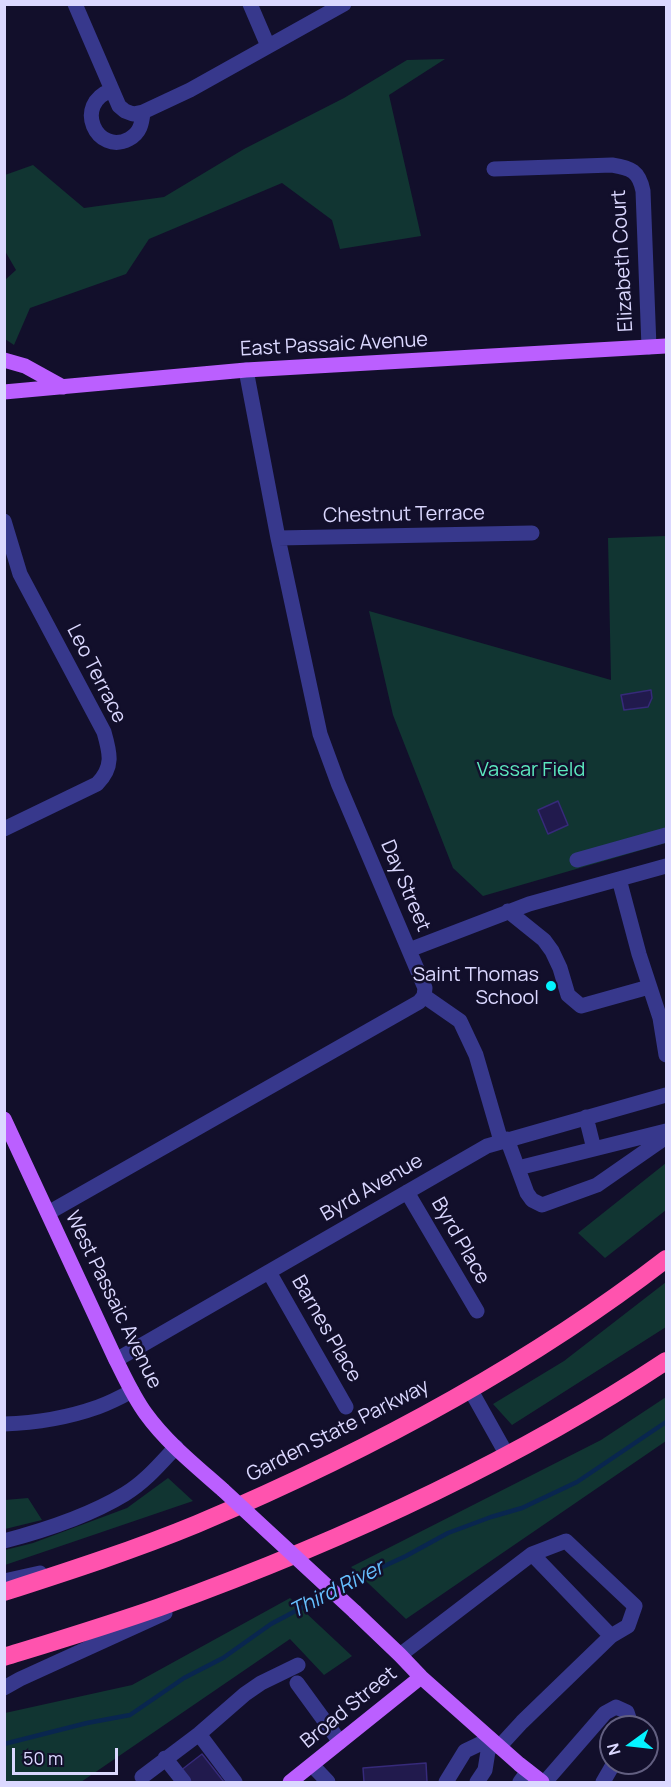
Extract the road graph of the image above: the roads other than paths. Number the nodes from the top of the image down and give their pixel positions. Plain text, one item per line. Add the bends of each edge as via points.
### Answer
1 (75, 4) edge
2 (250, 4) edge
3 (344, 4) edge
4 (268, 46) junction
5 (112, 90) junction
6 (143, 112) junction
7 (494, 169) dead end
8 (666, 346) edge
9 (649, 347) junction
10 (4, 360) edge
11 (246, 370) junction
12 (63, 387) junction
13 (4, 392) edge
14 (4, 521) edge
15 (531, 533) dead end
16 (278, 538) junction
17 (4, 830) edge
18 (666, 836) edge
19 (577, 860) dead end
20 (666, 866) edge
21 (619, 879) junction
22 (508, 911) junction
23 (409, 950) junction
24 (650, 987) junction
25 (424, 996) junction
26 (666, 1055) edge
27 (666, 1095) edge
28 (586, 1117) junction
29 (4, 1119) edge
30 (666, 1131) edge
31 (666, 1137) edge
32 (504, 1140) junction
33 (594, 1149) junction
34 (518, 1168) junction
35 (407, 1192) junction
36 (48, 1213) junction
37 (666, 1257) edge
38 (269, 1272) junction
39 (477, 1311) dead end
40 (116, 1360) junction
41 (666, 1361) edge
42 (470, 1389) junction
43 (132, 1391) junction
44 (346, 1407) dead end
45 (4, 1424) edge
46 (176, 1447) junction
47 (507, 1455) junction
48 (4, 1541) edge
49 (532, 1554) junction
50 (99, 1561) junction
51 (255, 1571) junction
52 (4, 1581) edge
53 (4, 1593) edge
54 (611, 1636) junction
55 (400, 1655) junction
56 (4, 1657) edge
57 (298, 1665) dead end
58 (421, 1677) junction
59 (297, 1683) dead end
60 (4, 1688) edge
61 (603, 1715) edge
62 (628, 1715) edge
63 (599, 1720) edge
64 (199, 1734) junction
65 (340, 1742) junction
66 (495, 1743) junction
67 (165, 1758) junction
68 (312, 1765) junction
69 (142, 1777) dead end
70 (524, 1777) edge
71 (184, 1782) edge
72 (235, 1782) edge
73 (290, 1782) edge
74 (328, 1782) edge
75 (446, 1782) edge
76 (477, 1782) edge
77 (544, 1782) edge

1 - 5 street
2 - 4 street
3 - 4 street
4 - 6 street
5 - 6 street via 125,111
5 - 6 street via 98,98 91,112 93,128 105,140 118,142 134,136
7 - 9 street, Elizabeth Court via 612,165 627,167 635,173 643,191
8 - 9 main road, East Passaic Avenue
9 - 11 main road, East Passaic Avenue
10 - 12 main road via 25,366
11 - 12 main road, East Passaic Avenue
11 - 16 street, Day Street
12 - 13 main road, East Passaic Avenue
14 - 17 street, Leo Terrace via 20,573 104,732 109,763 97,784
15 - 16 street, Chestnut Terrace
16 - 23 street, Day Street via 320,734
18 - 19 street
20 - 21 street
21 - 22 street
21 - 24 street
22 - 23 street
22 - 24 street via 552,951 568,995 581,1006
23 - 25 street, Day Street via 425,988
24 - 26 street
25 - 32 street via 460,1022 476,1055
25 - 36 street
27 - 28 street, Byrd Avenue
28 - 32 street, Byrd Avenue
28 - 33 street
29 - 36 main road, West Passaic Avenue
30 - 33 street
31 - 34 street via 597,1185 542,1205 532,1200
32 - 34 street
32 - 35 street, Byrd Avenue
33 - 34 street
35 - 38 street, Byrd Avenue
35 - 39 street, Byrd Place
36 - 40 main road, West Passaic Avenue
37 - 42 highway, Garden State Parkway via 563,1332
38 - 40 street, Byrd Avenue
38 - 44 street, Barnes Place
40 - 43 main road, West Passaic Avenue
41 - 47 highway
42 - 47 street
42 - 50 highway, Garden State Parkway via 291,1482
43 - 45 street via 69,1416
43 - 46 main road, West Passaic Avenue via 145,1413
46 - 48 street via 126,1494 63,1523
46 - 55 main road, West Passaic Avenue, bridge
47 - 51 highway via 345,1535
49 - 54 street
49 - 54 street via 566,1541 634,1605 628,1626
49 - 55 street
50 - 52 street
50 - 53 highway, Garden State Parkway
51 - 56 highway via 158,1608
51 - 60 street
54 - 66 street
55 - 58 main road, West Passaic Avenue
57 - 64 street via 245,1694
58 - 65 main road, Broad Street
58 - 66 main road, Broad Street
59 - 65 street
61 - 62 street via 616,1707
63 - 77 street
64 - 67 street
64 - 72 street
65 - 68 main road, Broad Street
66 - 70 main road, Broad Street
66 - 75 street via 465,1751
66 - 76 street
67 - 69 street
67 - 71 street
68 - 73 main road, Broad Street
68 - 74 street
70 - 77 main road, Broad Street

